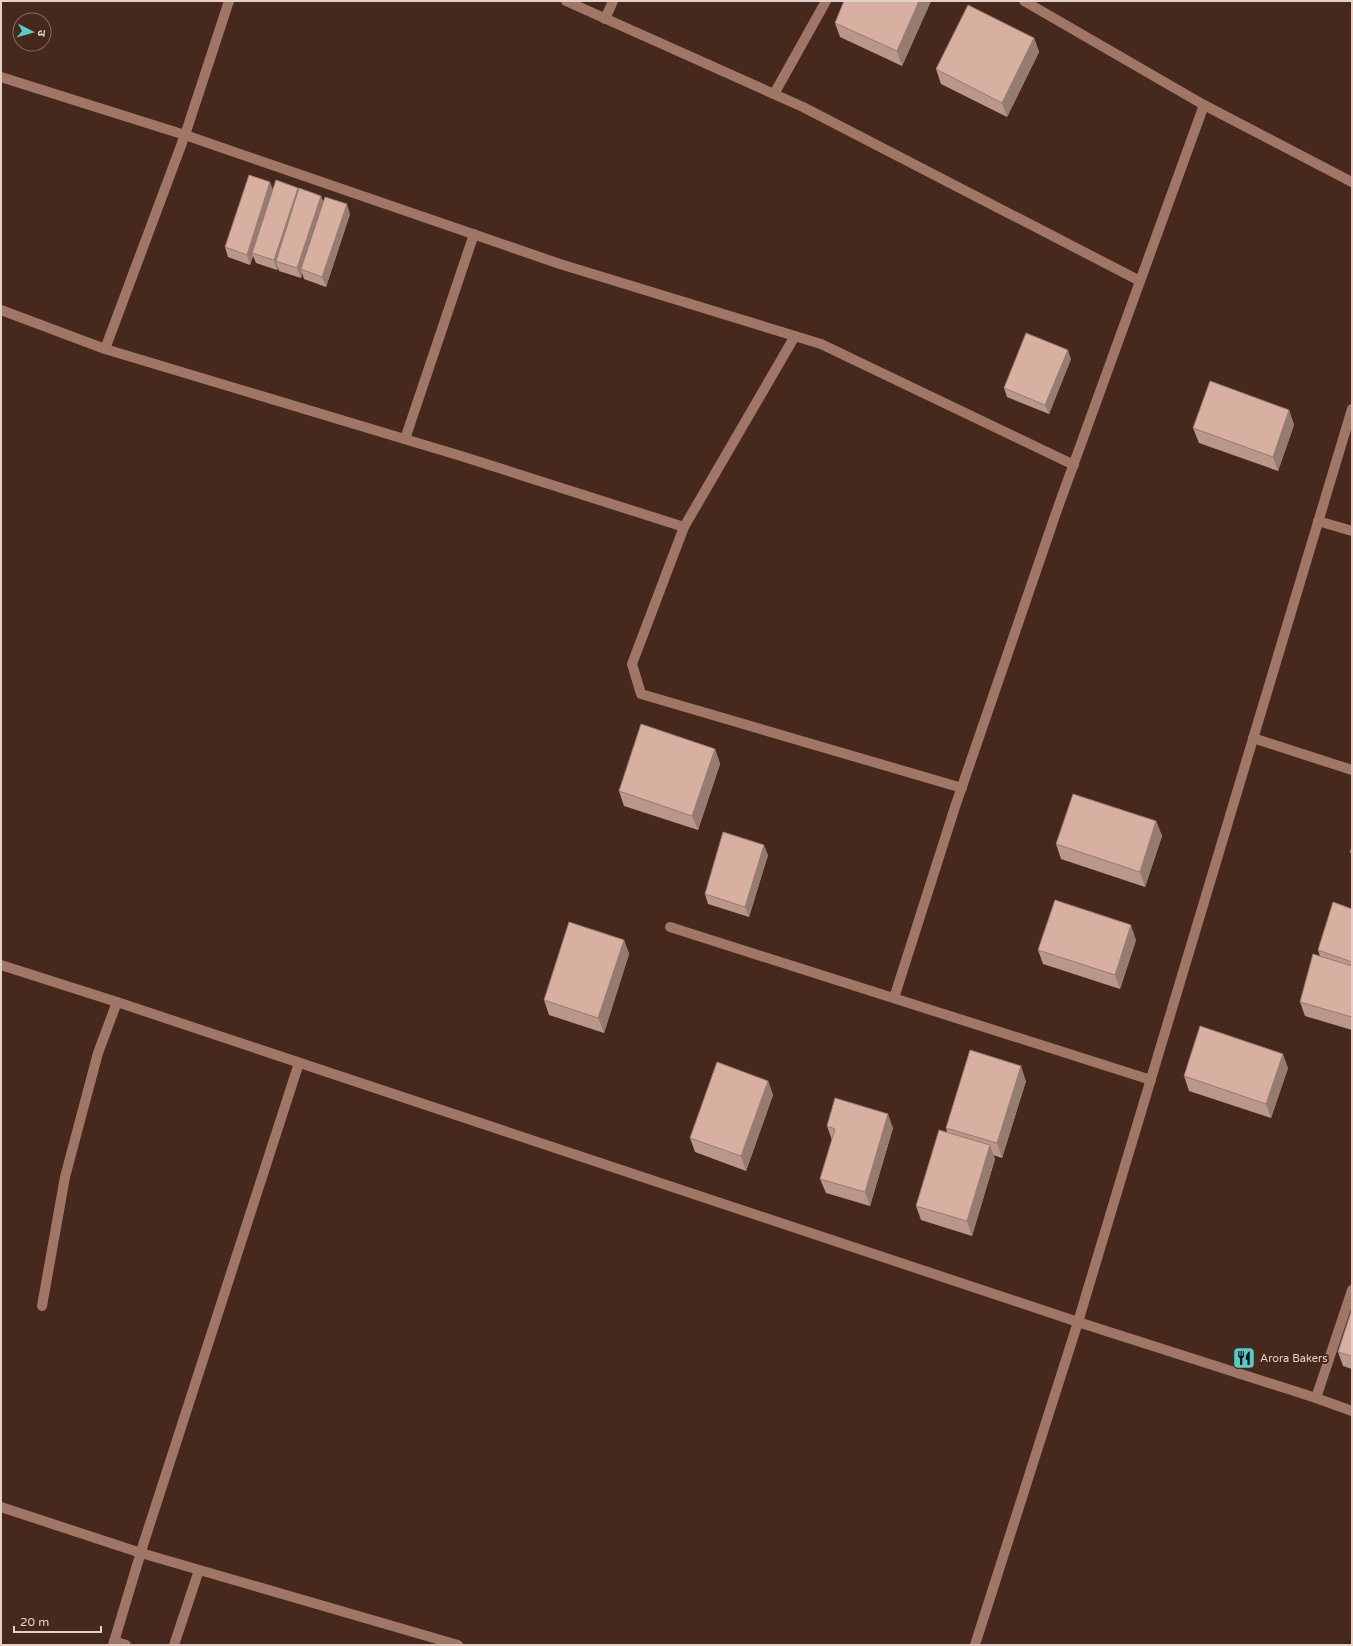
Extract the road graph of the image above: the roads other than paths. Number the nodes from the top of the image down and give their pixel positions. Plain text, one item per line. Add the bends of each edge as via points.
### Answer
1 (229, 1) edge
2 (566, 1) edge
3 (613, 1) edge
4 (826, 1) edge
5 (1024, 1) edge
6 (605, 19) junction
7 (1, 77) edge
8 (774, 94) junction
9 (1204, 105) junction
10 (186, 134) junction
11 (1352, 182) edge
12 (474, 234) junction
13 (1140, 281) junction
14 (1, 310) edge
15 (795, 336) junction
16 (105, 350) junction
17 (1352, 409) edge
18 (405, 439) junction
19 (1074, 465) junction
20 (1318, 521) junction
21 (684, 527) junction
22 (1352, 531) edge
23 (1253, 738) junction
24 (1352, 770) edge
25 (962, 788) junction
26 (670, 928) dead end
27 (1, 965) edge
28 (894, 998) junction
29 (117, 1002) junction
30 (299, 1063) junction
31 (1150, 1080) junction
32 (1352, 1290) edge
33 (42, 1306) dead end
34 (1078, 1322) junction
35 (1316, 1398) junction
36 (1352, 1411) edge
37 (1, 1506) edge
38 (141, 1553) junction
39 (199, 1570) junction
40 (114, 1643) edge
41 (126, 1645) edge
42 (174, 1645) edge
43 (458, 1645) edge
44 (975, 1645) edge

1 - 10 street
2 - 6 street
3 - 6 street
4 - 8 street
5 - 9 street
6 - 8 street
7 - 10 street
8 - 13 street
9 - 11 street
9 - 13 street
10 - 12 street
10 - 16 street
12 - 15 street via 560,264
12 - 18 street
13 - 19 street
14 - 16 street
15 - 19 street via 821,344
15 - 21 street
16 - 18 street
17 - 20 street
18 - 21 street
19 - 25 street
20 - 22 street
20 - 23 street
21 - 25 street via 632,664 641,694
23 - 24 street
23 - 31 street
25 - 28 street
26 - 28 street
27 - 29 street
28 - 31 street
29 - 30 street
29 - 33 street via 98,1053 65,1177
30 - 34 street
30 - 38 street
31 - 34 street
32 - 35 street
34 - 35 street
34 - 44 street
35 - 36 street
37 - 38 street
38 - 39 street
38 - 40 street
39 - 42 street
39 - 43 street
40 - 41 street

